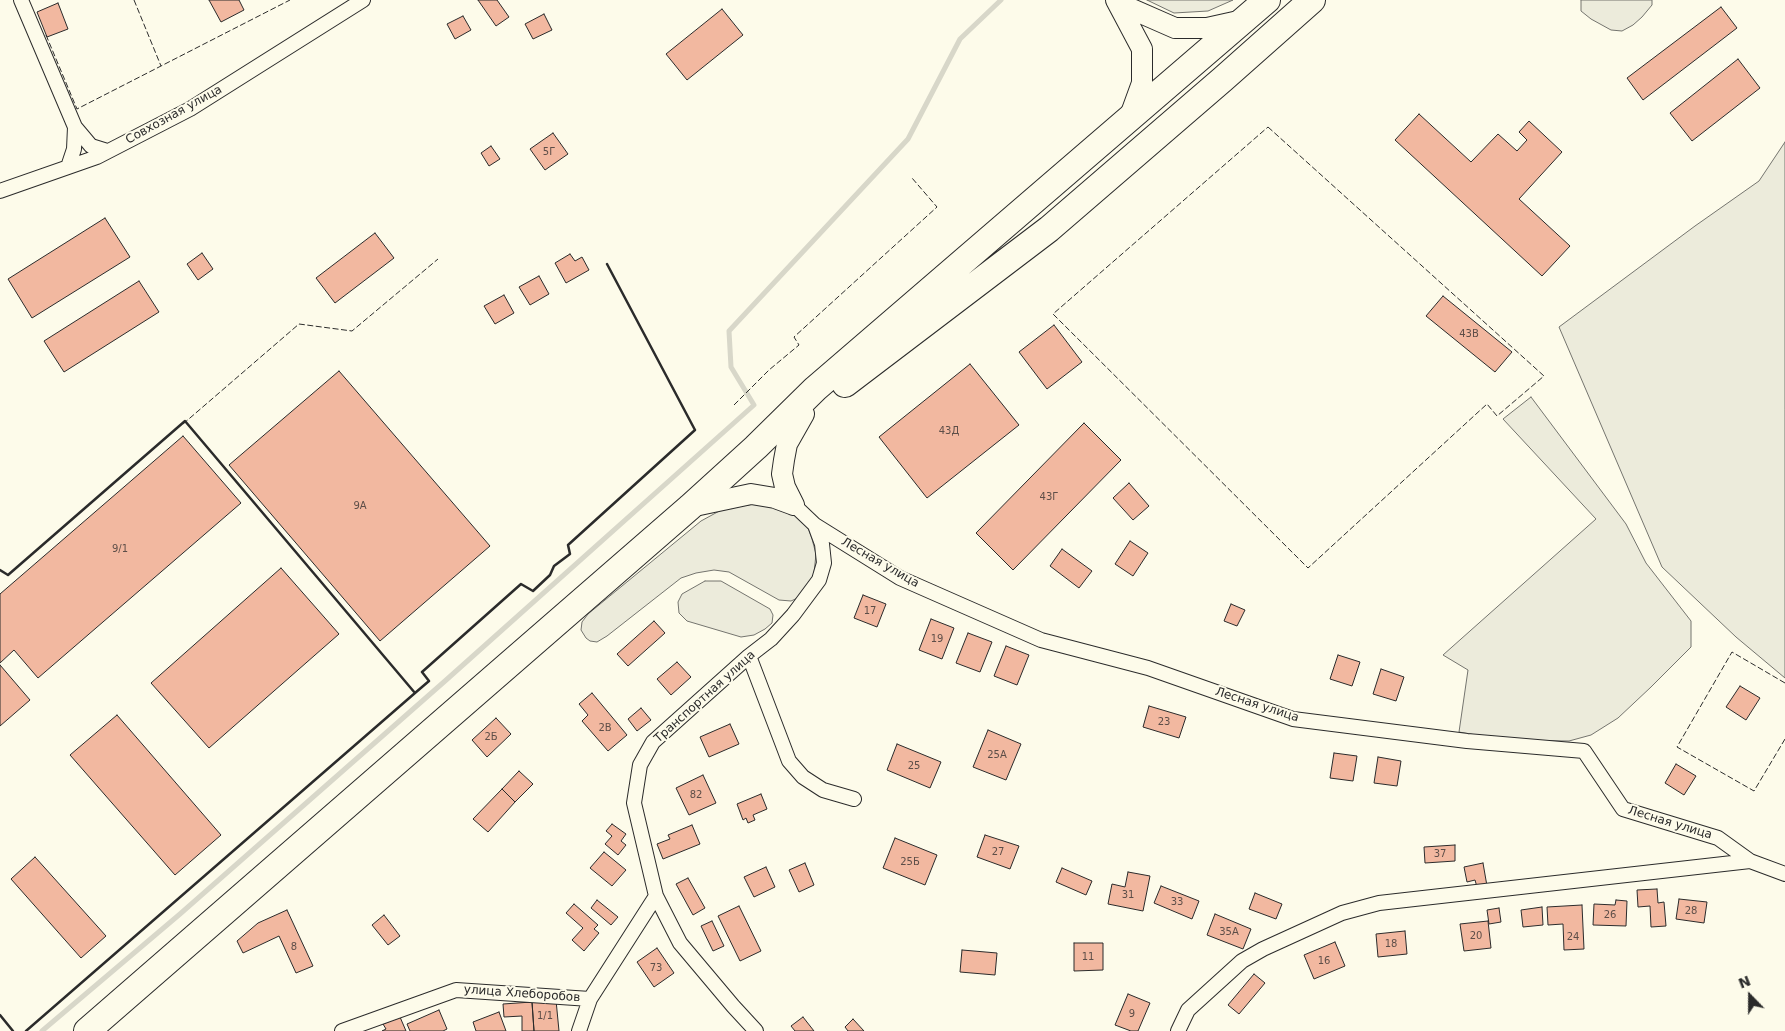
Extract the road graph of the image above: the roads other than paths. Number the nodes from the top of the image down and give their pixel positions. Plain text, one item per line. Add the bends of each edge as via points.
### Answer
1 (21, 0) edge
2 (363, 0) edge
3 (1267, 0) edge
4 (1312, 0) edge
5 (1117, 1) edge
6 (1244, 20) junction
7 (1130, 116) junction
8 (76, 126) junction
9 (107, 151) junction
10 (68, 167) junction
11 (0, 191) edge
12 (804, 414) junction
13 (756, 447) junction
14 (794, 505) junction
15 (690, 507) junction
16 (815, 525) junction
17 (749, 656) junction
18 (854, 799) dead end
19 (1750, 861) junction
20 (1785, 874) edge
21 (656, 896) junction
22 (590, 999) junction
23 (87, 1031) edge
24 (342, 1031) edge
25 (579, 1031) edge
26 (756, 1031) edge
27 (1178, 1031) edge

1 - 8 street
2 - 9 street, Совхозная улица via 190,109
3 - 6 highway
4 - 12 highway via 1049,229
5 - 6 street via 1175,28 1207,28
5 - 7 street via 1142,48 1142,83
6 - 7 highway
7 - 13 highway via 815,389
8 - 9 street via 90,146
8 - 10 street
9 - 10 street, Совхозная улица
10 - 11 street, Совхозная улица
12 - 13 highway
12 - 14 street via 787,444 782,474
13 - 15 highway
14 - 15 street via 751,494
14 - 16 street, Транспортная улица
15 - 23 highway
16 - 17 street, Транспортная улица via 824,563 819,580 772,639
16 - 19 street, Лесная улица via 900,578 1041,640 1148,668 1292,720 1584,751 1623,810 1718,838
17 - 18 street via 789,761 823,790
17 - 21 street, Транспортная улица via 653,742 640,765 634,803
19 - 20 street, Лесная улица
19 - 27 street, Лесная улица via 1379,903 1342,913 1242,961 1188,1010
21 - 22 street
21 - 26 street, Транспортная улица via 680,943
22 - 24 street, улица Хлеборобов via 456,990
22 - 25 street

